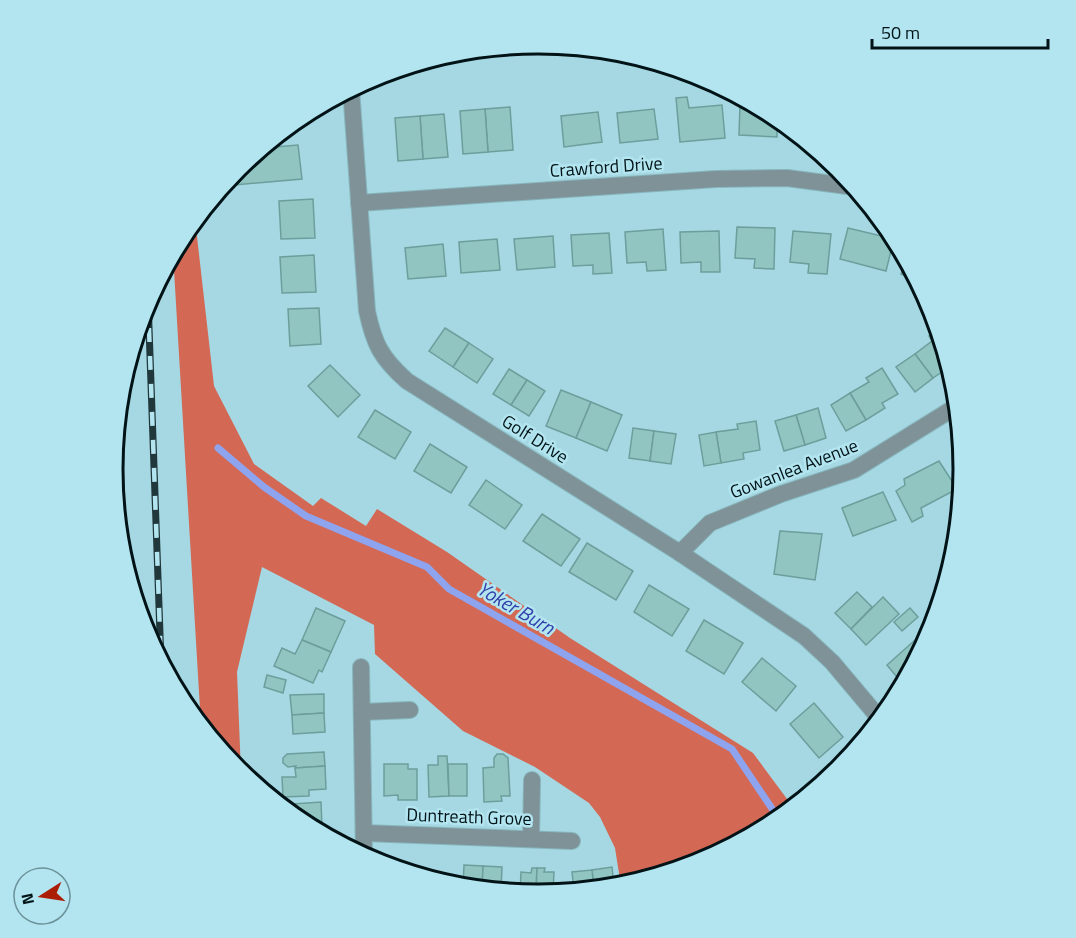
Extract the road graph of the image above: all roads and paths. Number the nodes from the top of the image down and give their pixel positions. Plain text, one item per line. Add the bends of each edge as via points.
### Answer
1 (352, 98) edge
2 (840, 185) edge
3 (359, 203) junction
4 (949, 413) edge
5 (680, 553) junction
6 (361, 667) dead end
7 (410, 710) dead end
8 (362, 712) junction
9 (874, 712) edge
10 (532, 780) dead end
11 (364, 833) junction
12 (531, 840) junction
13 (572, 841) dead end
14 (364, 845) edge

1 - 3 street, Golf Drive
2 - 3 street, Crawford Drive via 786,178 716,179
3 - 5 street, Golf Drive via 367,311 372,333 389,365 427,394
4 - 5 street, Gowanlea Avenue via 854,470 710,523
5 - 9 street, Golf Drive via 804,636
6 - 8 street
7 - 8 street
8 - 11 street
10 - 12 street
11 - 12 street, Duntreath Grove
11 - 14 street
12 - 13 street, Duntreath Grove

